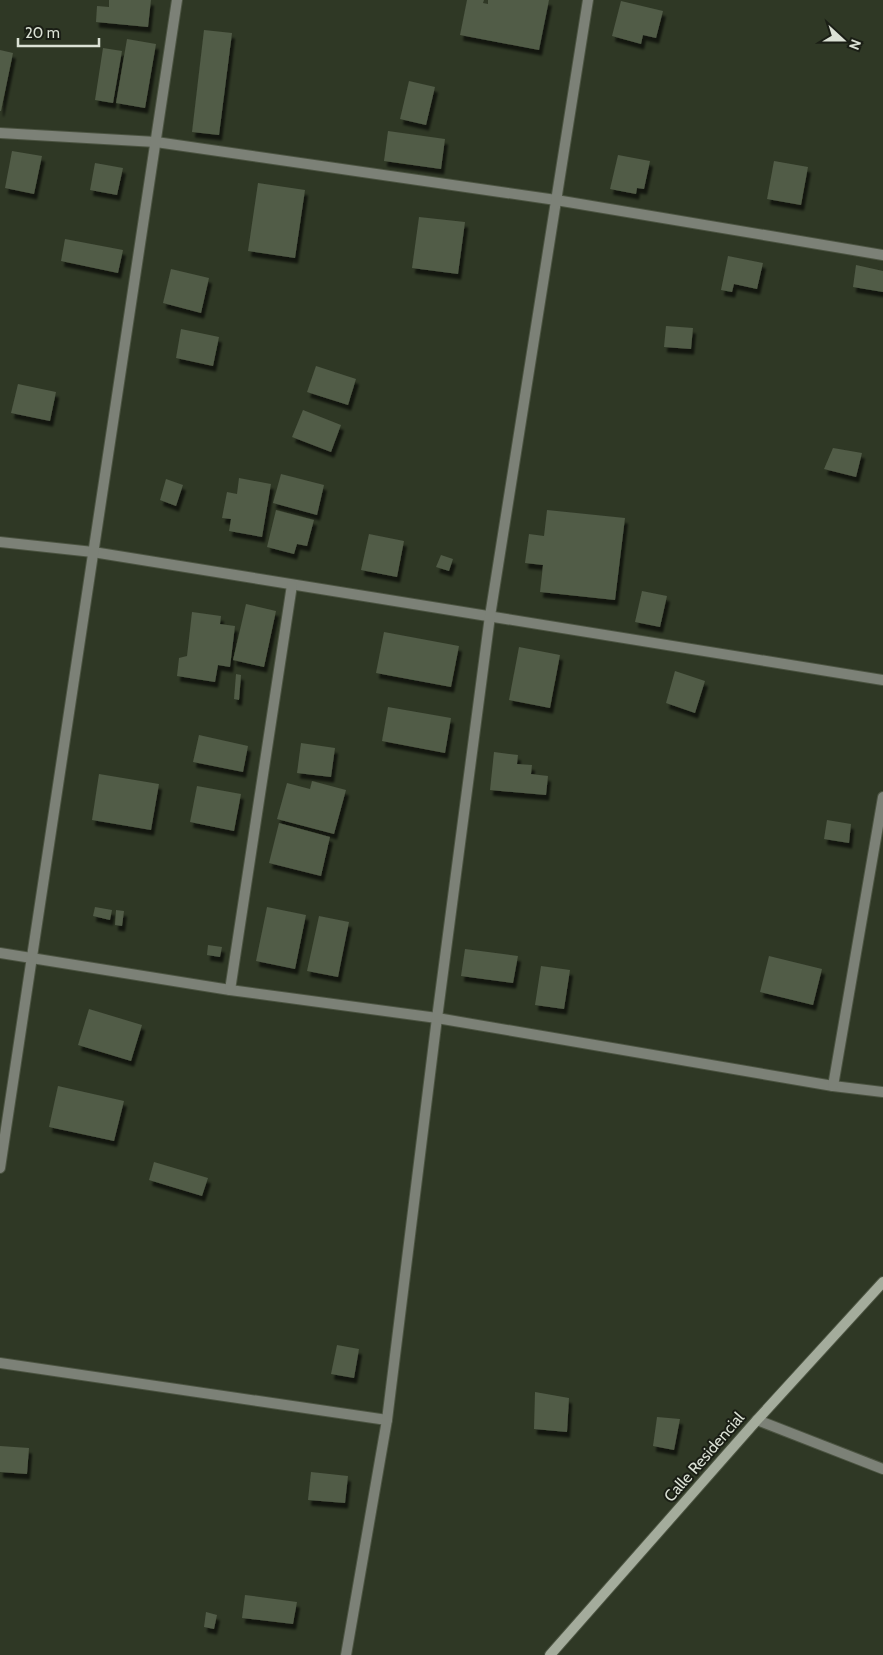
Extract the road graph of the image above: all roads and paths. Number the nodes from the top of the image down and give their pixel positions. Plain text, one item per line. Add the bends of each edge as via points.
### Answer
1 (177, 0) edge
2 (588, 0) edge
3 (0, 133) edge
4 (156, 142) junction
5 (556, 200) junction
6 (883, 255) edge
7 (0, 542) edge
8 (93, 552) junction
9 (292, 584) junction
10 (490, 616) junction
11 (883, 680) edge
12 (883, 797) edge
13 (0, 954) edge
14 (32, 958) junction
15 (230, 990) junction
16 (437, 1018) junction
17 (833, 1086) junction
18 (883, 1092) edge
19 (0, 1168) edge
20 (883, 1282) edge
21 (0, 1363) edge
22 (387, 1420) junction
23 (756, 1420) junction
24 (883, 1469) edge
25 (346, 1655) edge
26 (551, 1655) edge

1 - 4 street
2 - 5 street
3 - 4 street
4 - 5 street
4 - 8 street
5 - 6 street
5 - 10 street
7 - 8 street
8 - 9 street
8 - 14 street
9 - 10 street
9 - 15 street
10 - 11 street
10 - 16 street
12 - 17 street
13 - 14 street
14 - 15 street
14 - 19 street
15 - 16 street
16 - 17 street
16 - 22 street
17 - 18 street
20 - 23 main road, Calle Residencial
21 - 22 street
22 - 25 street
23 - 24 street
23 - 26 main road, Calle Residencial

